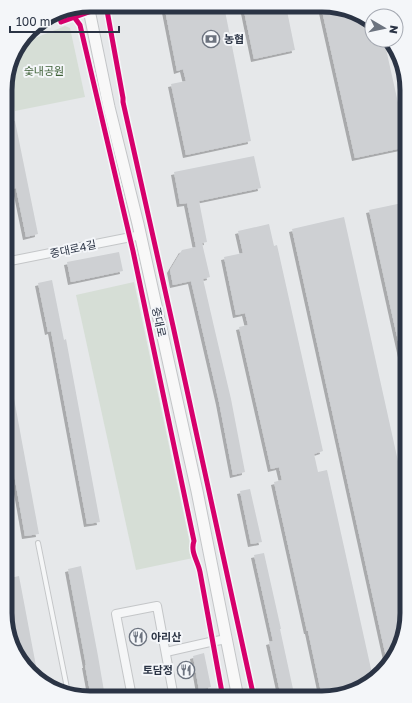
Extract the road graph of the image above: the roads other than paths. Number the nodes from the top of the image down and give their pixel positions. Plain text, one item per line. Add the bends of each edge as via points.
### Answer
1 (89, 12) edge
2 (141, 234) junction
3 (12, 261) edge
4 (38, 543) dead end
5 (227, 639) junction
6 (166, 652) junction
7 (67, 687) edge
8 (131, 691) edge
9 (173, 691) edge
10 (237, 691) edge

1 - 2 main road, 중대로 via 109,107
2 - 3 street, 중대로4길
2 - 5 main road, 중대로
4 - 7 lane
5 - 6 street
5 - 10 main road, 중대로
6 - 8 street via 157,606 116,614
6 - 9 street

